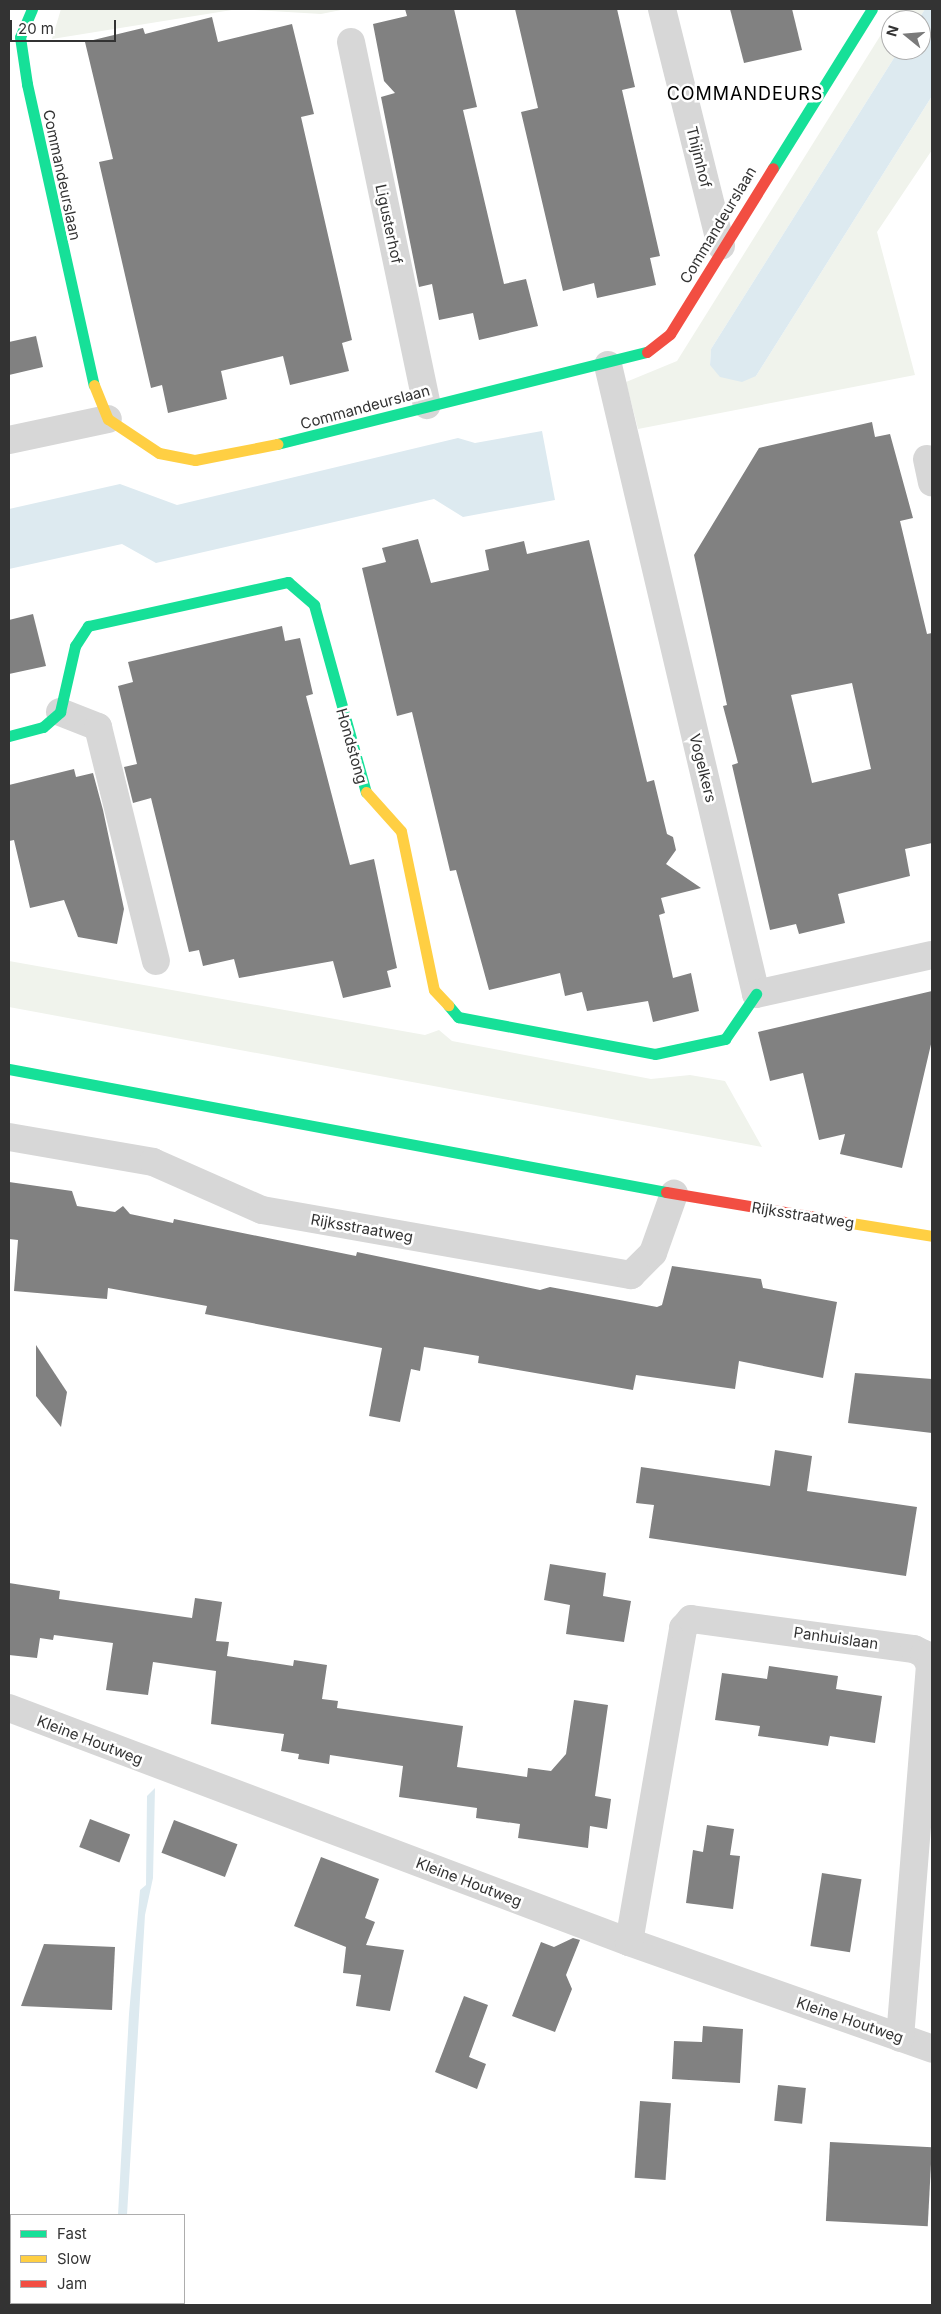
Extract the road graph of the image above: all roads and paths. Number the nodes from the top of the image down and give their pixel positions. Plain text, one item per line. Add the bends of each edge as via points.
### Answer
1 (32, 9) edge
2 (662, 9) edge
3 (872, 9) edge
4 (351, 42) dead end
5 (721, 246) junction
6 (608, 365) junction
7 (427, 406) junction
8 (108, 419) junction
9 (9, 440) edge
10 (60, 712) junction
11 (9, 736) edge
12 (932, 955) edge
13 (156, 961) dead end
14 (756, 994) junction
15 (9, 1069) edge
16 (9, 1137) edge
17 (674, 1194) junction
18 (932, 1236) edge
19 (9, 1708) edge
20 (630, 1942) junction
21 (900, 2038) junction
22 (932, 2049) edge

1 - 8 street, Commandeurslaan via 20,37 27,84 92,379
2 - 5 street, Thijmhof
3 - 5 street, Commandeurslaan
4 - 7 street, Ligusterhof
5 - 6 street, Commandeurslaan via 670,334 652,350
6 - 7 street, Commandeurslaan
6 - 14 street, Vogelkers
7 - 8 street, Commandeurslaan via 312,437 195,460 159,453
8 - 9 street
10 - 11 street via 43,727
10 - 13 street via 98,726
10 - 14 street, Hondstong via 75,646 88,626 288,582 314,605 362,788 401,831 434,990 458,1017 655,1054 725,1039
12 - 14 street
15 - 17 street, Rijksstraatweg
16 - 17 street, Rijksstraatweg via 154,1162 262,1210 631,1275 653,1253
17 - 18 street, Rijksstraatweg
19 - 20 street, Kleine Houtweg
20 - 21 street, Kleine Houtweg
20 - 21 street, Panhuislaan via 683,1628 691,1619 914,1649 924,1654 930,1665
21 - 22 street, Kleine Houtweg

